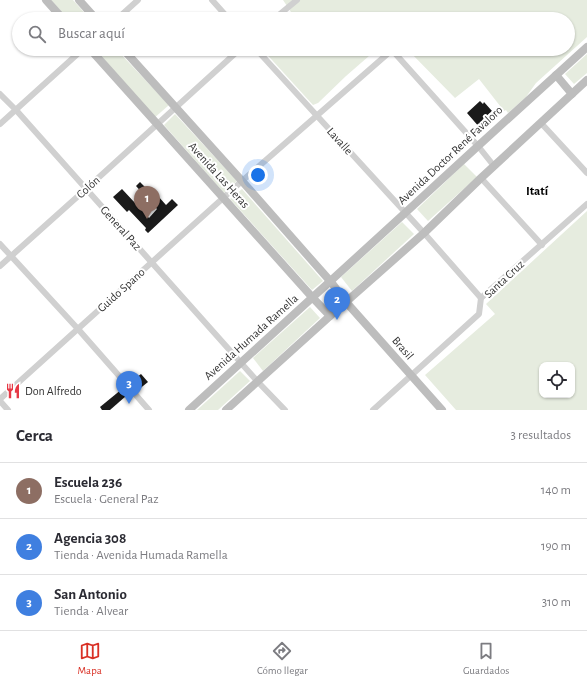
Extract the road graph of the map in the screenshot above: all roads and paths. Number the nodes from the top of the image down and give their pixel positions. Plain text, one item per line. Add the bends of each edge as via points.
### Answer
1 (46, 0) edge
2 (79, 0) edge
3 (138, 0) edge
4 (212, 0) edge
5 (297, 0) edge
6 (57, 12) edge
7 (90, 12) edge
8 (124, 12) edge
9 (223, 12) edge
10 (282, 12) edge
11 (587, 47) edge
12 (75, 56) edge
13 (96, 56) edge
14 (129, 56) edge
15 (232, 56) edge
16 (262, 56) edge
17 (385, 56) edge
18 (397, 56) edge
19 (556, 75) junction
20 (587, 80) edge
21 (0, 94) edge
22 (572, 94) junction
23 (176, 108) junction
24 (16, 110) junction
25 (317, 116) junction
26 (541, 123) junction
27 (0, 124) edge
28 (158, 124) junction
29 (478, 146) junction
30 (494, 166) junction
31 (587, 173) edge
32 (481, 178) junction
33 (242, 181) junction
34 (86, 189) junction
35 (224, 198) junction
36 (587, 204) edge
37 (405, 213) junction
38 (424, 233) junction
39 (0, 244) edge
40 (542, 244) junction
41 (12, 256) junction
42 (152, 262) junction
43 (0, 266) edge
44 (331, 282) junction
45 (312, 297) junction
46 (481, 298) junction
47 (346, 302) junction
48 (330, 316) junction
49 (78, 329) junction
50 (241, 362) junction
51 (411, 376) junction
52 (258, 382) junction
53 (0, 400) edge
54 (8, 410) edge
55 (149, 410) edge
56 (189, 410) edge
57 (226, 410) edge
58 (285, 410) edge
59 (373, 410) edge
60 (442, 410) edge

1 - 6 main road
2 - 7 main road
3 - 8 street
4 - 9 street
5 - 10 street
11 - 19 main road, Avenida Doctor René Favaloro
12 - 24 street
13 - 28 main road, Avenida Las Heras
14 - 23 main road, Avenida Las Heras
15 - 23 street, Colón
16 - 25 street, Lavalle
17 - 25 street, Guido Spano
18 - 29 street
19 - 22 main road
19 - 29 main road, Avenida Doctor René Favaloro
20 - 22 main road
21 - 24 street, General Paz
22 - 26 main road
23 - 28 street, Colón
23 - 33 main road, Avenida Las Heras
24 - 27 street
24 - 34 street, General Paz
25 - 33 street, Guido Spano
25 - 37 street, Lavalle
26 - 30 main road
26 - 31 street
28 - 34 street, Colón
28 - 35 main road, Avenida Las Heras
29 - 30 street
29 - 37 main road, Avenida Doctor René Favaloro
30 - 32 main road
32 - 38 main road
32 - 40 street
33 - 35 street, Guido Spano
33 - 44 main road, Avenida Las Heras
34 - 41 street, Colón
34 - 42 street, General Paz
35 - 42 street, Guido Spano
35 - 45 main road, Avenida Las Heras
36 - 40 street, Santa Cruz
37 - 38 street, Lavalle
37 - 44 main road, Avenida Doctor René Favaloro
38 - 46 street, Lavalle
38 - 47 main road
39 - 41 street
40 - 46 street, Santa Cruz
41 - 43 street, Colón
41 - 49 street
42 - 49 street, Guido Spano
42 - 50 street, General Paz
44 - 45 main road, Avenida Humada Ramella
44 - 47 main road, Avenida Las Heras
45 - 48 main road, Avenida Las Heras
45 - 50 main road, Avenida Humada Ramella
46 - 51 street, Santa Cruz via 478,314
47 - 48 main road
47 - 51 main road, Brasil
48 - 52 main road
49 - 53 street, Guido Spano
49 - 55 street
50 - 52 street, General Paz
50 - 56 main road, Avenida Humada Ramella
51 - 59 street, Santa Cruz
51 - 60 main road, Brasil
52 - 57 main road
52 - 58 street, General Paz
53 - 54 street

